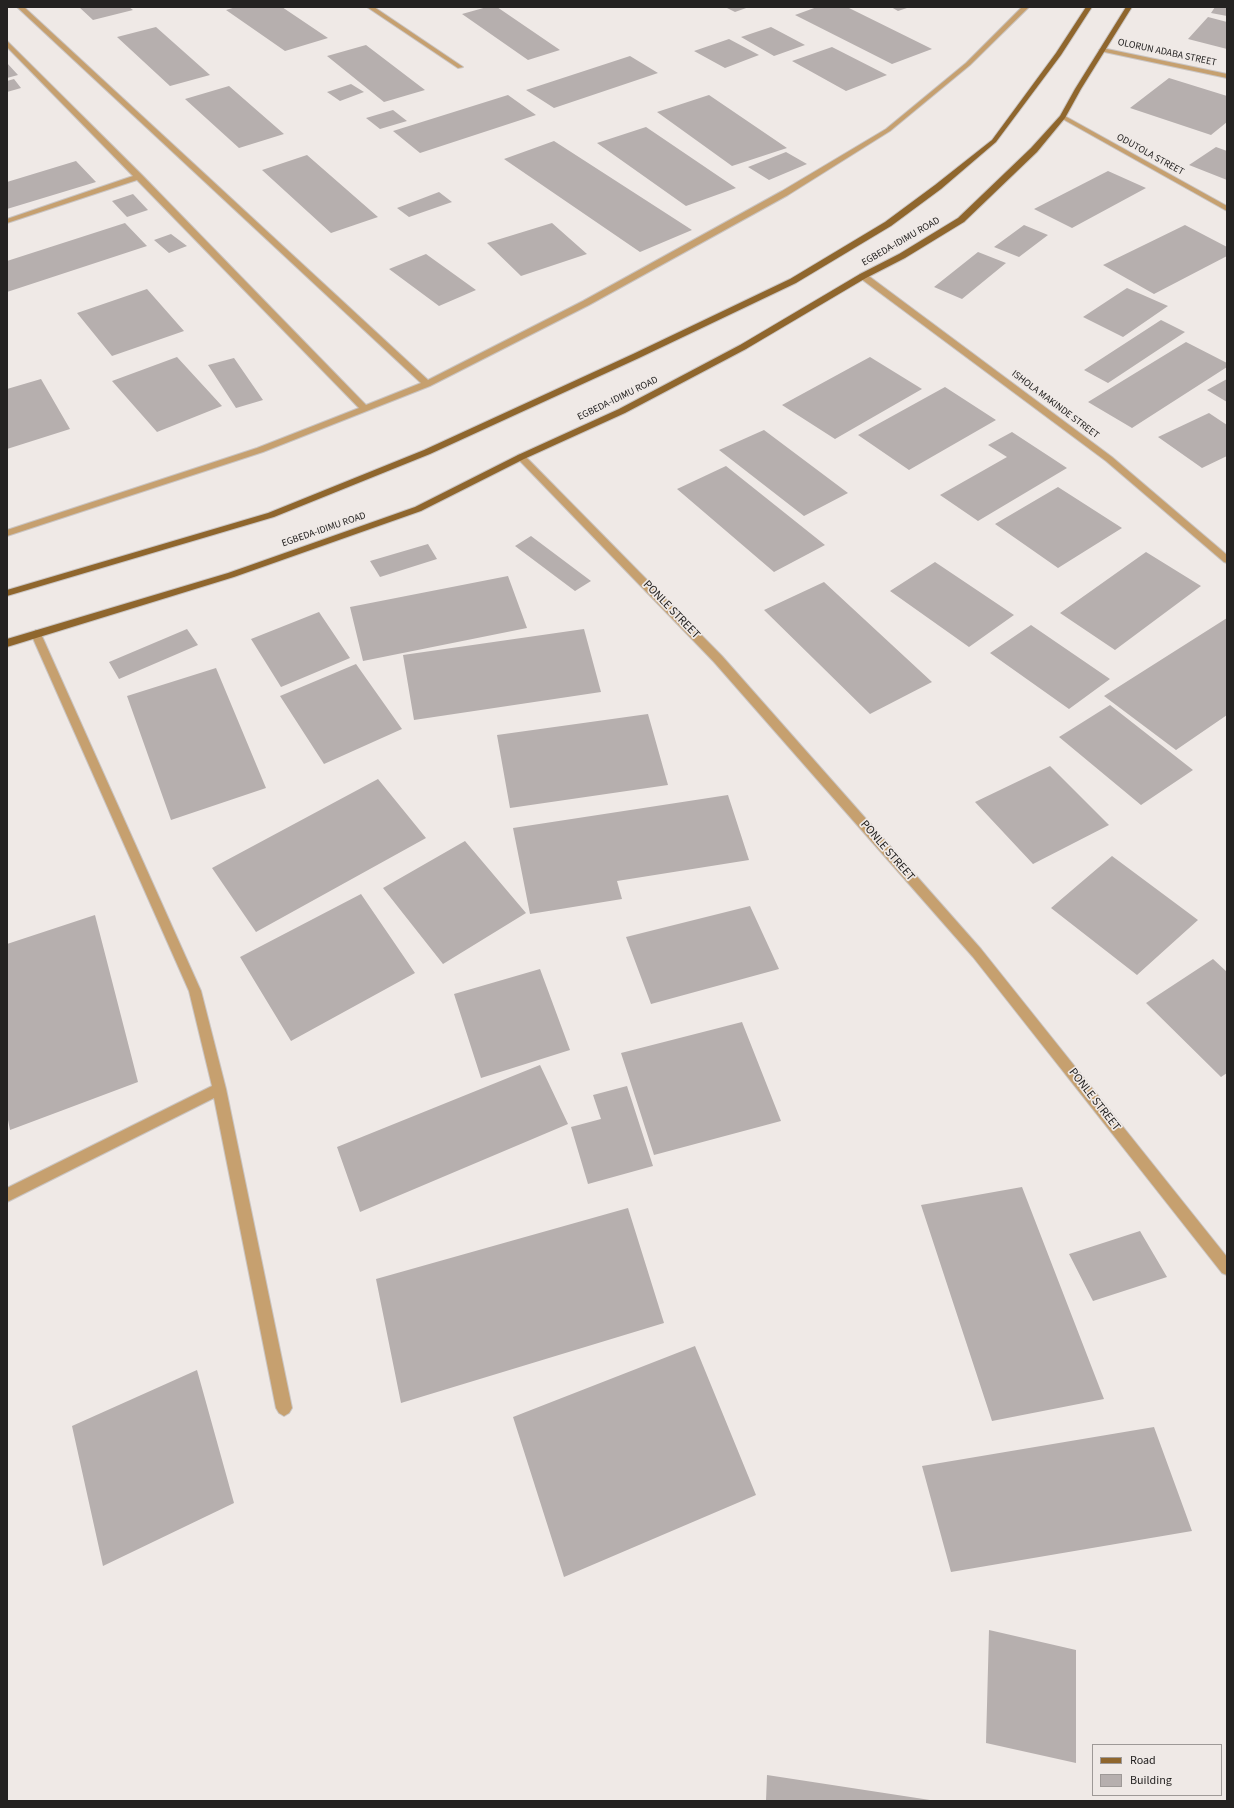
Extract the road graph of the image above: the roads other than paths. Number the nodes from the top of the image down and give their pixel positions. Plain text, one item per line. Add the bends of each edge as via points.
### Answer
1 (20, 7) edge
2 (370, 7) edge
3 (1026, 7) edge
4 (1088, 7) edge
5 (1129, 7) edge
6 (7, 43) edge
7 (1102, 50) junction
8 (460, 68) dead end
9 (1227, 76) edge
10 (1063, 117) junction
11 (139, 177) junction
12 (1227, 209) edge
13 (7, 221) edge
14 (864, 276) junction
15 (427, 384) junction
16 (364, 408) junction
17 (521, 457) junction
18 (7, 533) edge
19 (1227, 560) edge
20 (7, 593) edge
21 (36, 634) junction
22 (7, 643) edge
23 (219, 1089) junction
24 (7, 1195) edge
25 (1227, 1268) edge
26 (284, 1408) dead end

1 - 15 street
2 - 8 street
3 - 15 street via 968,64 888,130 785,193 600,295
4 - 20 main road, EGBEDA-IDIMU ROAD via 1059,54 994,142 888,224 792,281 426,452 271,515
5 - 7 main road, EGBEDA-IDIMU ROAD
6 - 11 street
7 - 9 street, OLORUN ADABA STREET
7 - 10 main road, EGBEDA-IDIMU ROAD
10 - 12 street, ODUTOLA STREET
10 - 14 main road, EGBEDA-IDIMU ROAD via 1034,150 961,220
11 - 13 street
11 - 16 street
14 - 17 main road, EGBEDA-IDIMU ROAD via 743,347 622,411
14 - 19 street, ISHOLA MAKINDE STREET via 1109,460
15 - 16 street
16 - 18 street via 260,450
17 - 21 main road, EGBEDA-IDIMU ROAD via 418,509 231,575
17 - 25 street, PONLE STREET via 718,659 978,953
21 - 22 main road, EGBEDA-IDIMU ROAD
21 - 23 street via 195,991
23 - 24 street
23 - 26 street

